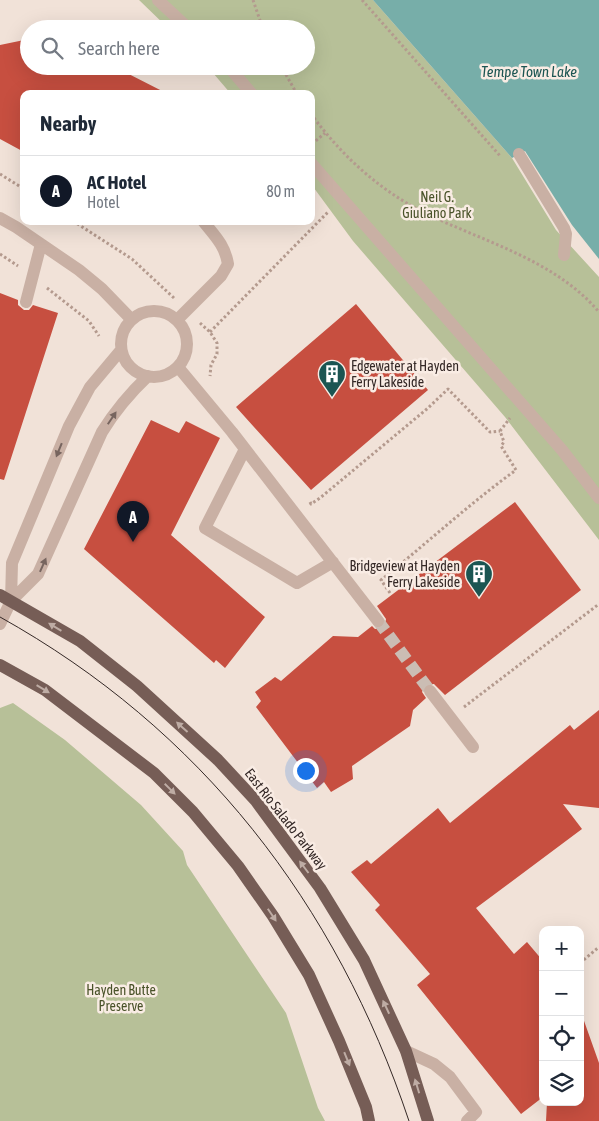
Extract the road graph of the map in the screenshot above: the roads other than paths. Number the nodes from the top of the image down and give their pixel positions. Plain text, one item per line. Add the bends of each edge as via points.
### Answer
1 (158, 0) edge
2 (179, 20) edge
3 (236, 75) edge
4 (249, 90) edge
5 (519, 154) dead end
6 (315, 168) edge
7 (0, 218) edge
8 (206, 225) edge
9 (41, 244) junction
10 (564, 255) road end
11 (26, 302) dead end
12 (131, 319) junction
13 (177, 320) junction
14 (121, 350) junction
15 (178, 367) junction
16 (148, 376) junction
17 (245, 449) junction
18 (599, 498) edge
19 (333, 562) junction
20 (6, 598) edge
21 (378, 621) tunnel mouth
22 (0, 624) edge
23 (0, 665) edge
24 (430, 691) tunnel mouth
25 (473, 747) dead end
26 (406, 1051) junction
27 (366, 1107) junction
28 (369, 1121) edge
29 (373, 1121) edge
30 (428, 1121) edge
31 (467, 1121) edge

1 - 2 lane
3 - 4 lane
5 - 10 lane via 564,228
6 - 18 lane via 562,450
7 - 9 lane
8 - 13 lane via 220,242 228,264 221,276
9 - 11 lane
9 - 12 lane via 102,289
12 - 13 lane via 152,310 163,311
12 - 14 lane via 124,328
13 - 15 lane via 186,332 188,343
14 - 16 lane via 133,369
14 -> 20 lane via 90,387 69,426 12,563
15 - 16 lane via 164,376
15 - 17 lane
20 -> 16 lane via 38,574 102,432 128,396
17 - 19 lane
17 - 19 lane via 205,528 297,583
19 - 21 lane
20 - 22 lane
26 -> 20 main road, East Rio Salado Parkway via 364,960 320,888 256,801 218,760 137,686 80,641
23 -> 27 main road via 45,690 154,773 193,812 238,866 309,975
24 - 25 lane
30 -> 26 main road, East Rio Salado Parkway
26 - 31 lane via 434,1064 450,1077 476,1112
27 - 28 main road
27 - 29 main road

